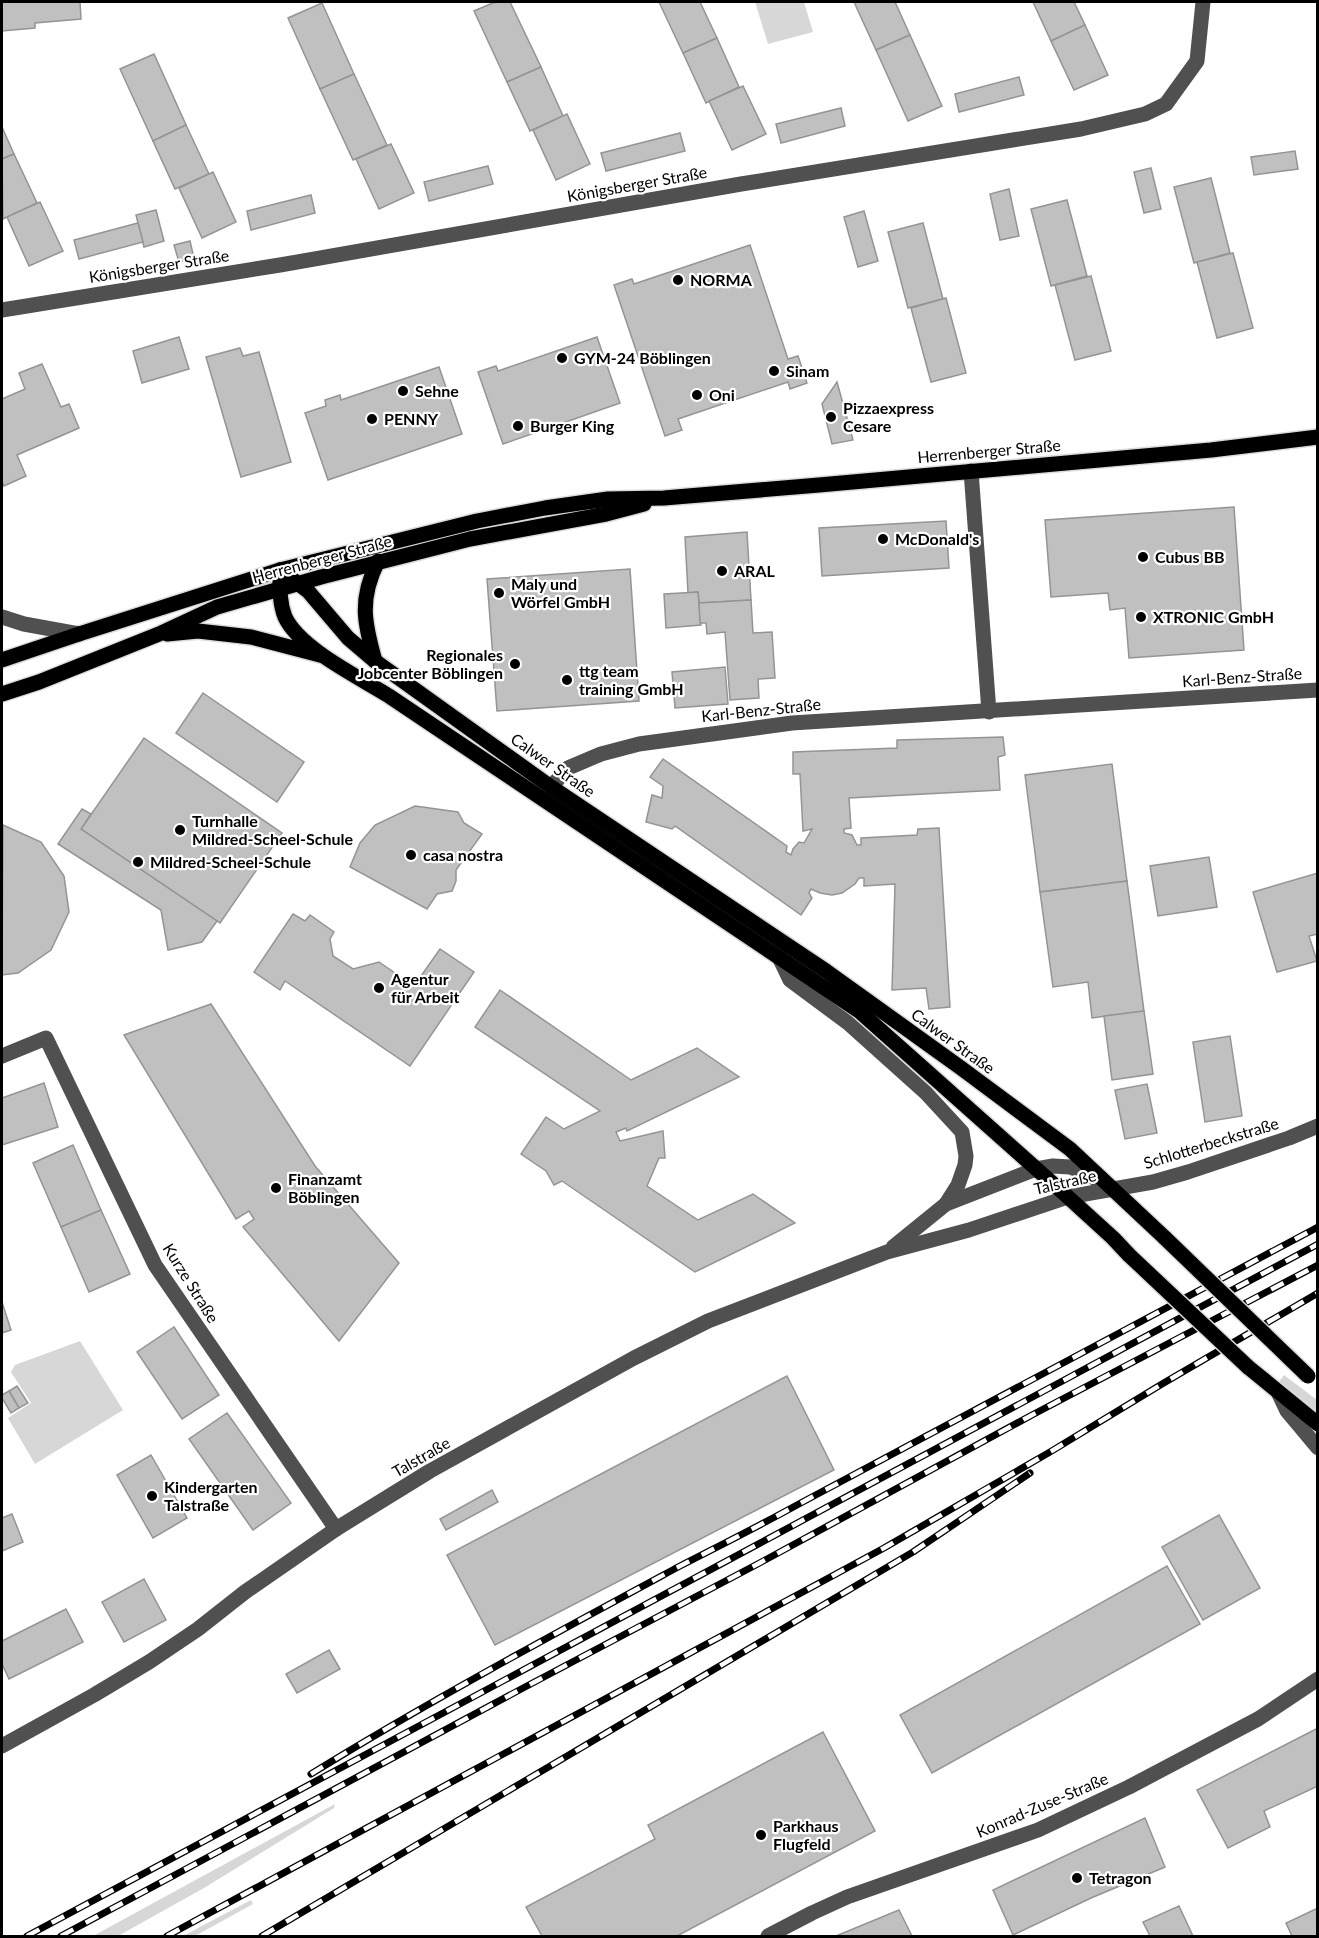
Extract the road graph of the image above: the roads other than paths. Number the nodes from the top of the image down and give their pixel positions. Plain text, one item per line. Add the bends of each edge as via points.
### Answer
1 (1203, 2) edge
2 (2, 310) edge
3 (1317, 437) edge
4 (971, 471) junction
5 (664, 498) junction
6 (378, 561) junction
7 (280, 570) junction
8 (299, 583) junction
9 (280, 588) junction
10 (2, 616) edge
11 (79, 633) junction
12 (159, 634) junction
13 (323, 656) junction
14 (2, 660) edge
15 (375, 661) junction
16 (1317, 690) edge
17 (2, 694) edge
18 (989, 712) junction
19 (551, 787) junction
20 (779, 957) junction
21 (2, 1056) edge
22 (1317, 1126) edge
23 (966, 1156) joint
24 (1036, 1168) junction
25 (1114, 1190) junction
26 (1068, 1197) junction
27 (946, 1204) junction
28 (887, 1252) junction
29 (1313, 1381) edge
30 (1278, 1392) junction
31 (1317, 1424) edge
32 (1317, 1448) edge
33 (336, 1529) junction
34 (1317, 1679) edge
35 (2, 1746) edge
36 (768, 1936) edge

1 - 2 street, Königsberger Straße via 1197,61 1166,104 1145,114 1081,129
3 - 4 main road, Herrenberger Straße
4 - 5 main road, Herrenberger Straße
4 - 18 street
5 - 6 main road, Herrenberger Straße via 606,514
5 - 7 main road, Herrenberger Straße via 608,499 545,508
6 - 8 main road, Herrenberger Straße
6 - 15 main road via 365,595 367,633
7 - 8 main road, Calwer Straße
7 - 9 main road, Calwer Straße
7 - 11 main road, Herrenberger Straße
8 - 9 main road, Herrenberger Straße
8 - 15 main road, Calwer Straße via 348,638
9 - 12 main road, Herrenberger Straße via 216,607
9 - 13 main road, Calwer Straße via 286,617
10 - 11 street via 24,624
11 - 14 main road, Herrenberger Straße
12 - 13 main road via 198,631 242,636
12 - 17 main road, Herrenberger Straße
13 - 20 main road, Calwer Straße
15 - 19 main road, Calwer Straße
16 - 18 street, Karl-Benz-Straße
18 - 19 street, Karl-Benz-Straße via 792,723 639,744 568,768
19 - 25 main road, Calwer Straße via 826,971 1070,1149
20 - 23 street, Calwer Straße via 790,980 848,1023 951,1119 962,1132
20 - 24 main road, Calwer Straße via 859,1011
21 - 33 street, Kurze Straße via 46,1038 155,1265
22 - 25 street, Schlotterbeckstraße via 1188,1172
23 - 27 street, Talstraße via 958,1185
24 - 25 street, Talstraße via 1070,1167
24 - 26 main road, Calwer Straße
24 - 27 street, Talstraße
25 - 26 street, Talstraße
25 - 29 main road, Calwer Straße, bridge
26 - 28 street, Talstraße
26 - 30 main road, Calwer Straße, bridge
27 - 28 street, Talstraße
28 - 33 street, Talstraße via 671,1339 430,1471
30 - 31 main road, Calwer Straße
30 - 32 street, Calwer Straße via 1287,1411
33 - 35 street, Talstraße via 149,1662
34 - 36 street, Konrad-Zuse-Straße via 1258,1719 1038,1830 847,1897

